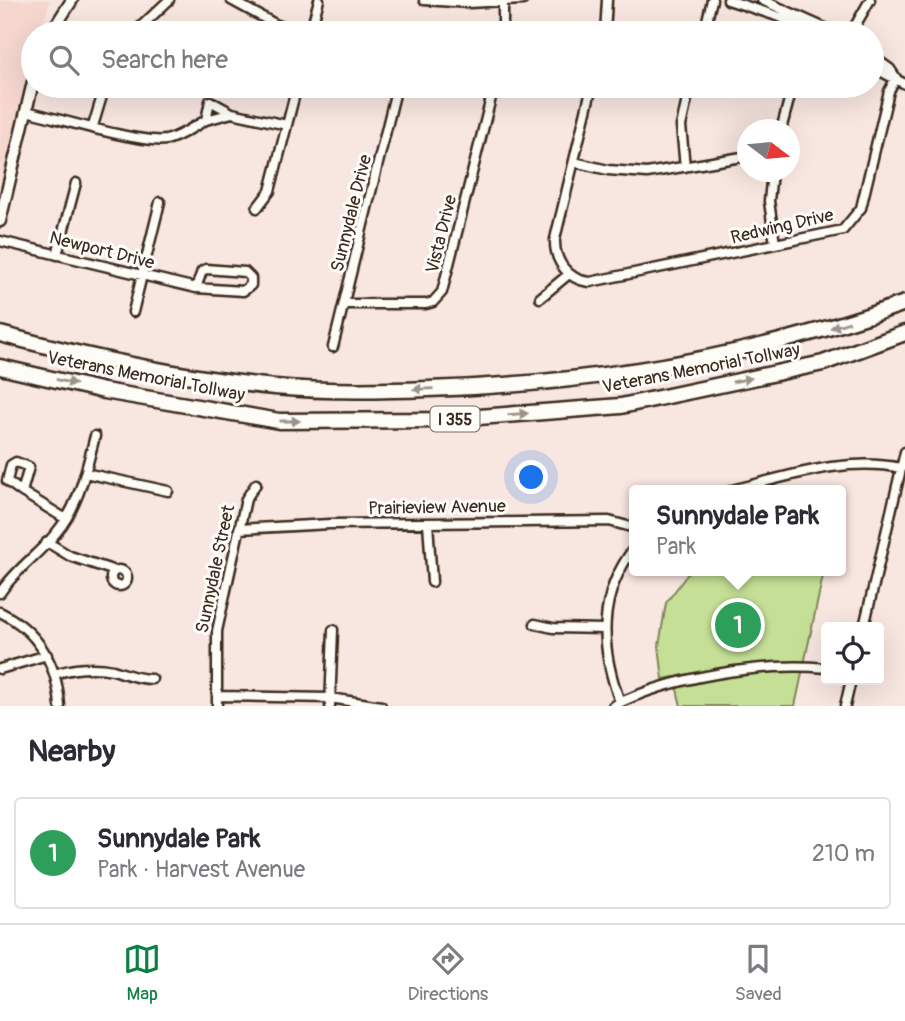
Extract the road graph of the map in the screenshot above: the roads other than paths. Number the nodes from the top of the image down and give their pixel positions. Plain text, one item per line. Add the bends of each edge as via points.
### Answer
1 (72, 0) edge
2 (169, 0) edge
3 (231, 0) edge
4 (318, 0) edge
5 (424, 0) edge
6 (523, 0) edge
7 (607, 0) edge
8 (712, 0) edge
9 (728, 0) edge
10 (762, 0) edge
11 (870, 0) edge
12 (503, 1) edge
13 (59, 21) edge
14 (147, 21) edge
15 (270, 21) edge
16 (313, 21) edge
17 (503, 21) edge
18 (606, 21) edge
19 (707, 21) edge
20 (789, 21) edge
21 (809, 21) edge
22 (858, 21) edge
23 (884, 65) edge
24 (884, 72) edge
25 (896, 78) junction
26 (905, 84) edge
27 (29, 98) edge
28 (101, 98) edge
29 (294, 98) edge
30 (394, 98) edge
31 (492, 98) edge
32 (589, 98) edge
33 (687, 98) edge
34 (789, 98) edge
35 (26, 111) junction
36 (232, 114) junction
37 (784, 119) edge
38 (205, 120) junction
39 (287, 125) junction
40 (93, 126) junction
41 (737, 158) edge
42 (573, 162) junction
43 (685, 167) junction
44 (771, 182) edge
45 (76, 183) dead end
46 (160, 202) dead end
47 (257, 208) dead end
48 (0, 221) edge
49 (0, 241) edge
50 (775, 244) junction
51 (57, 255) junction
52 (569, 274) junction
53 (142, 276) junction
54 (196, 288) junction
55 (540, 298) dead end
56 (905, 303) edge
57 (345, 304) junction
58 (133, 312) dead end
59 (905, 333) edge
60 (0, 334) edge
61 (333, 346) dead end
62 (0, 367) edge
63 (95, 436) dead end
64 (905, 452) edge
65 (901, 468) junction
66 (85, 473) junction
67 (256, 484) dead end
68 (755, 485) edge
69 (168, 491) dead end
70 (22, 492) dead end
71 (66, 520) junction
72 (428, 523) junction
73 (629, 526) edge
74 (239, 529) junction
75 (47, 542) junction
76 (629, 558) edge
77 (115, 571) dead end
78 (432, 582) dead end
79 (0, 593) edge
80 (0, 612) edge
81 (865, 622) edge
82 (535, 624) dead end
83 (604, 629) junction
84 (333, 630) dead end
85 (47, 654) junction
86 (0, 668) edge
87 (821, 668) edge
88 (55, 674) junction
89 (152, 679) dead end
90 (850, 685) edge
91 (218, 696) junction
92 (330, 702) edge
93 (617, 704) edge
94 (60, 706) edge
95 (217, 706) edge
96 (381, 706) edge
97 (845, 706) edge

1 - 13 street
2 - 14 street
3 - 15 street
4 - 16 street
5 - 12 street
6 - 12 street
7 - 18 street
8 - 19 street
9 - 20 street
10 - 21 street
11 - 22 street
12 - 17 street
23 - 25 street
24 - 25 street
25 - 26 street
25 - 50 street, Redwing Drive via 856,217 835,233
27 - 35 street
28 - 40 street
29 - 39 street
30 - 57 street, Sunnydale Drive
31 - 57 street, Vista Drive via 442,292 426,304
32 - 42 street
33 - 43 street via 681,126
34 - 37 street
35 - 40 street
35 - 48 street
36 - 38 street
36 - 38 street via 210,101
36 - 39 street
38 - 40 street via 160,141
39 - 47 street via 270,191
41 - 43 street
42 - 43 street via 635,173
42 - 52 street via 555,239 557,258
44 - 50 street
45 - 51 street
46 - 53 street
49 - 51 street, Newport Drive
50 - 52 street, Redwing Drive via 590,282
51 - 53 street, Newport Drive
52 - 55 street
53 - 54 street, Newport Drive
53 - 58 street
54 - 54 street, Newport Drive via 243,291 252,281 245,272 206,269
56 -> 60 highway, Veterans Memorial Tollway / I 355 via 784,342 628,372 512,387 355,391 276,387 88,357
57 - 61 street, Sunnydale Drive
62 -> 59 highway, Veterans Memorial Tollway / I 355 via 104,391 279,421 440,420 621,406 823,363
63 - 66 street
64 - 65 street
65 - 68 street via 851,464
65 - 81 street
66 - 69 street
66 - 71 street
67 - 74 street, Sunnydale Street via 246,499
70 - 71 street
71 - 75 street
72 - 73 street, Prairieview Avenue via 609,522
72 - 74 street, Prairieview Avenue
72 - 78 street
74 - 91 street, Sunnydale Street via 217,631
75 - 77 street via 70,556
75 - 79 street via 18,567
76 - 83 street via 611,589
80 - 85 street via 23,626
82 - 83 street
83 - 93 street
84 - 92 street
85 - 86 street
85 - 88 street
87 - 93 street via 702,677 661,686
88 - 89 street via 106,669
88 - 94 street
90 - 97 street
91 - 92 street
91 - 95 street, Sunnydale Street
92 - 96 street

